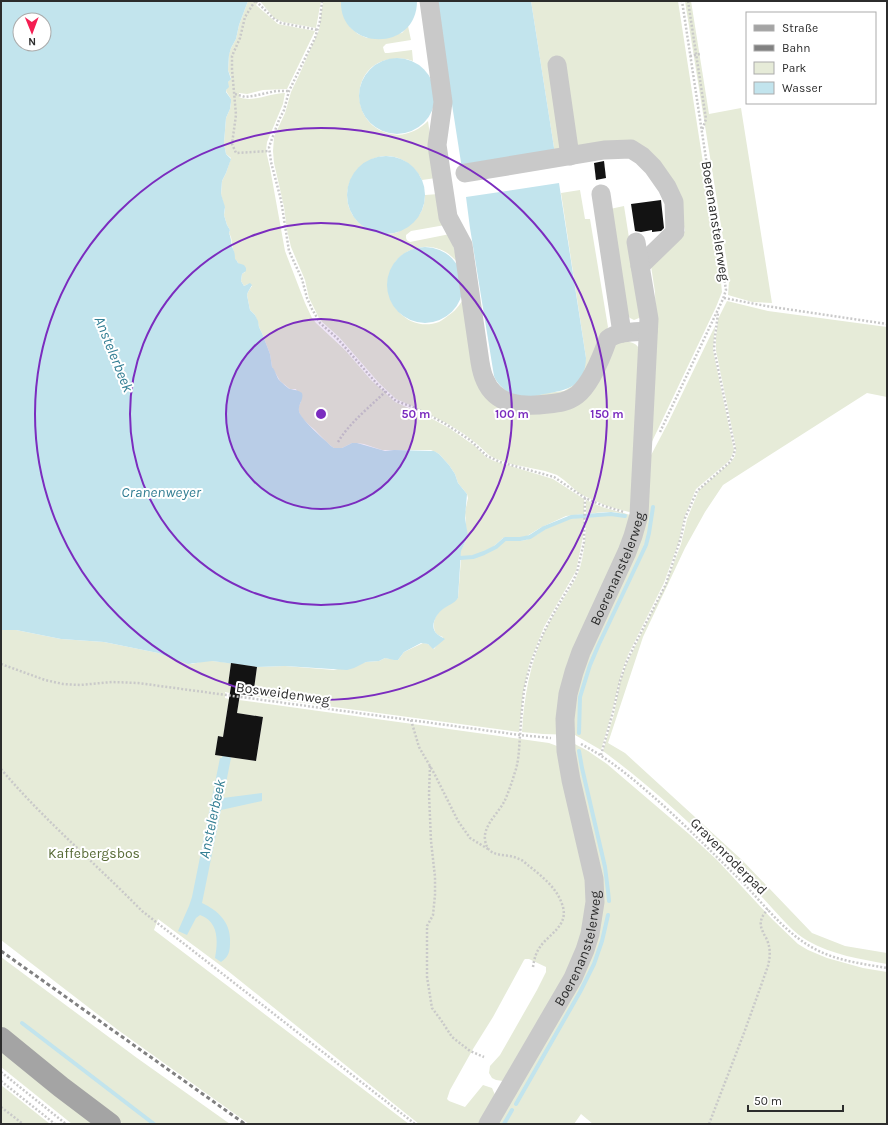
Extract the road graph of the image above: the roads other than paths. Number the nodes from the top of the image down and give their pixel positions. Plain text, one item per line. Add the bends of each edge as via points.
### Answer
1 (430, 1) edge
2 (557, 65) dead end
3 (570, 156) junction
4 (465, 172) dead end
5 (601, 194) dead end
6 (636, 242) dead end
7 (640, 266) junction
8 (648, 331) junction
9 (622, 333) junction
10 (1, 1038) edge
11 (110, 1124) edge
12 (488, 1124) edge

1 - 9 street via 443,102 437,145 448,217 463,244 480,362 485,380 494,394 507,402 521,406 563,402 576,396 583,389 608,339
2 - 3 street
3 - 4 street
3 - 7 street via 604,150 631,149 653,167 667,188 674,202 675,232
5 - 9 street
6 - 7 street, Boerenanstelerweg
7 - 8 street, Boerenanstelerweg
8 - 9 street
8 - 12 street, Boerenanstelerweg via 639,515 627,552 581,652 574,672 565,719 566,751 571,780 594,878 595,902 590,934 573,978
10 - 11 main road

